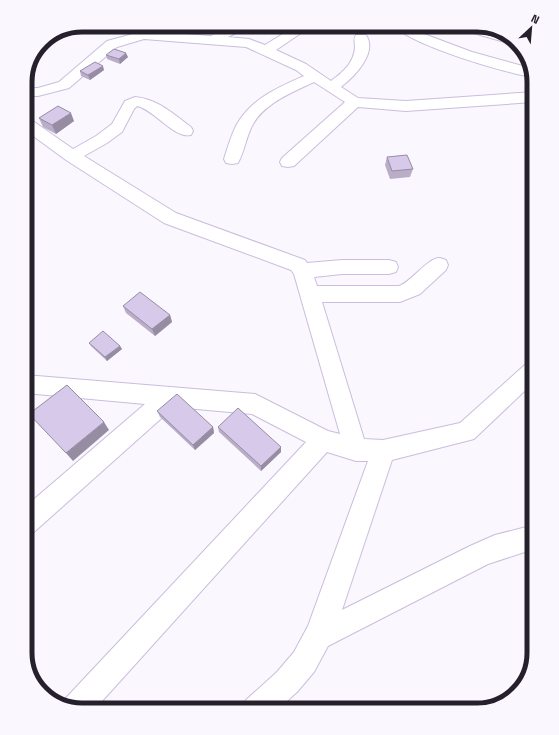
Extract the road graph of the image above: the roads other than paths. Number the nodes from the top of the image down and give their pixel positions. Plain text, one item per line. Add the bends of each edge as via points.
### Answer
1 (150, 32) edge
2 (228, 32) edge
3 (295, 32) edge
4 (412, 32) edge
5 (144, 35) junction
6 (361, 38) dead end
7 (214, 40) junction
8 (267, 50) junction
9 (526, 71) edge
10 (315, 76) junction
11 (332, 87) junction
12 (32, 92) edge
13 (527, 97) edge
14 (354, 102) junction
15 (32, 127) edge
16 (185, 131) dead end
17 (72, 156) junction
18 (232, 159) dead end
19 (288, 162) dead end
20 (439, 265) dead end
21 (389, 267) dead end
22 (303, 271) junction
23 (310, 294) junction
24 (527, 375) edge
25 (32, 385) edge
26 (168, 397) junction
27 (323, 440) junction
28 (356, 450) junction
29 (383, 451) junction
30 (32, 517) edge
31 (527, 539) edge
32 (318, 636) junction
33 (81, 703) edge
34 (264, 703) edge

1 - 5 street
2 - 7 street
3 - 8 street
4 - 9 street via 467,55
5 - 7 street
5 - 12 street via 112,44 64,85
6 - 11 street via 361,50 356,67
7 - 8 street via 250,43
8 - 10 street
10 - 11 street
10 - 18 street via 273,96 252,114 245,124
11 - 14 street
13 - 14 street via 406,106
14 - 19 street
15 - 17 street
16 - 17 street via 149,104 134,102 130,104 116,129
17 - 22 street via 170,218 298,266
20 - 23 street via 407,292 400,294
21 - 22 street via 342,267
22 - 23 street
23 - 28 street
24 - 29 street via 466,432
25 - 26 street
26 - 27 street via 255,404
26 - 30 street
27 - 28 street
27 - 33 street
28 - 29 street
29 - 32 street
31 - 32 street via 479,555
32 - 34 street via 300,667

